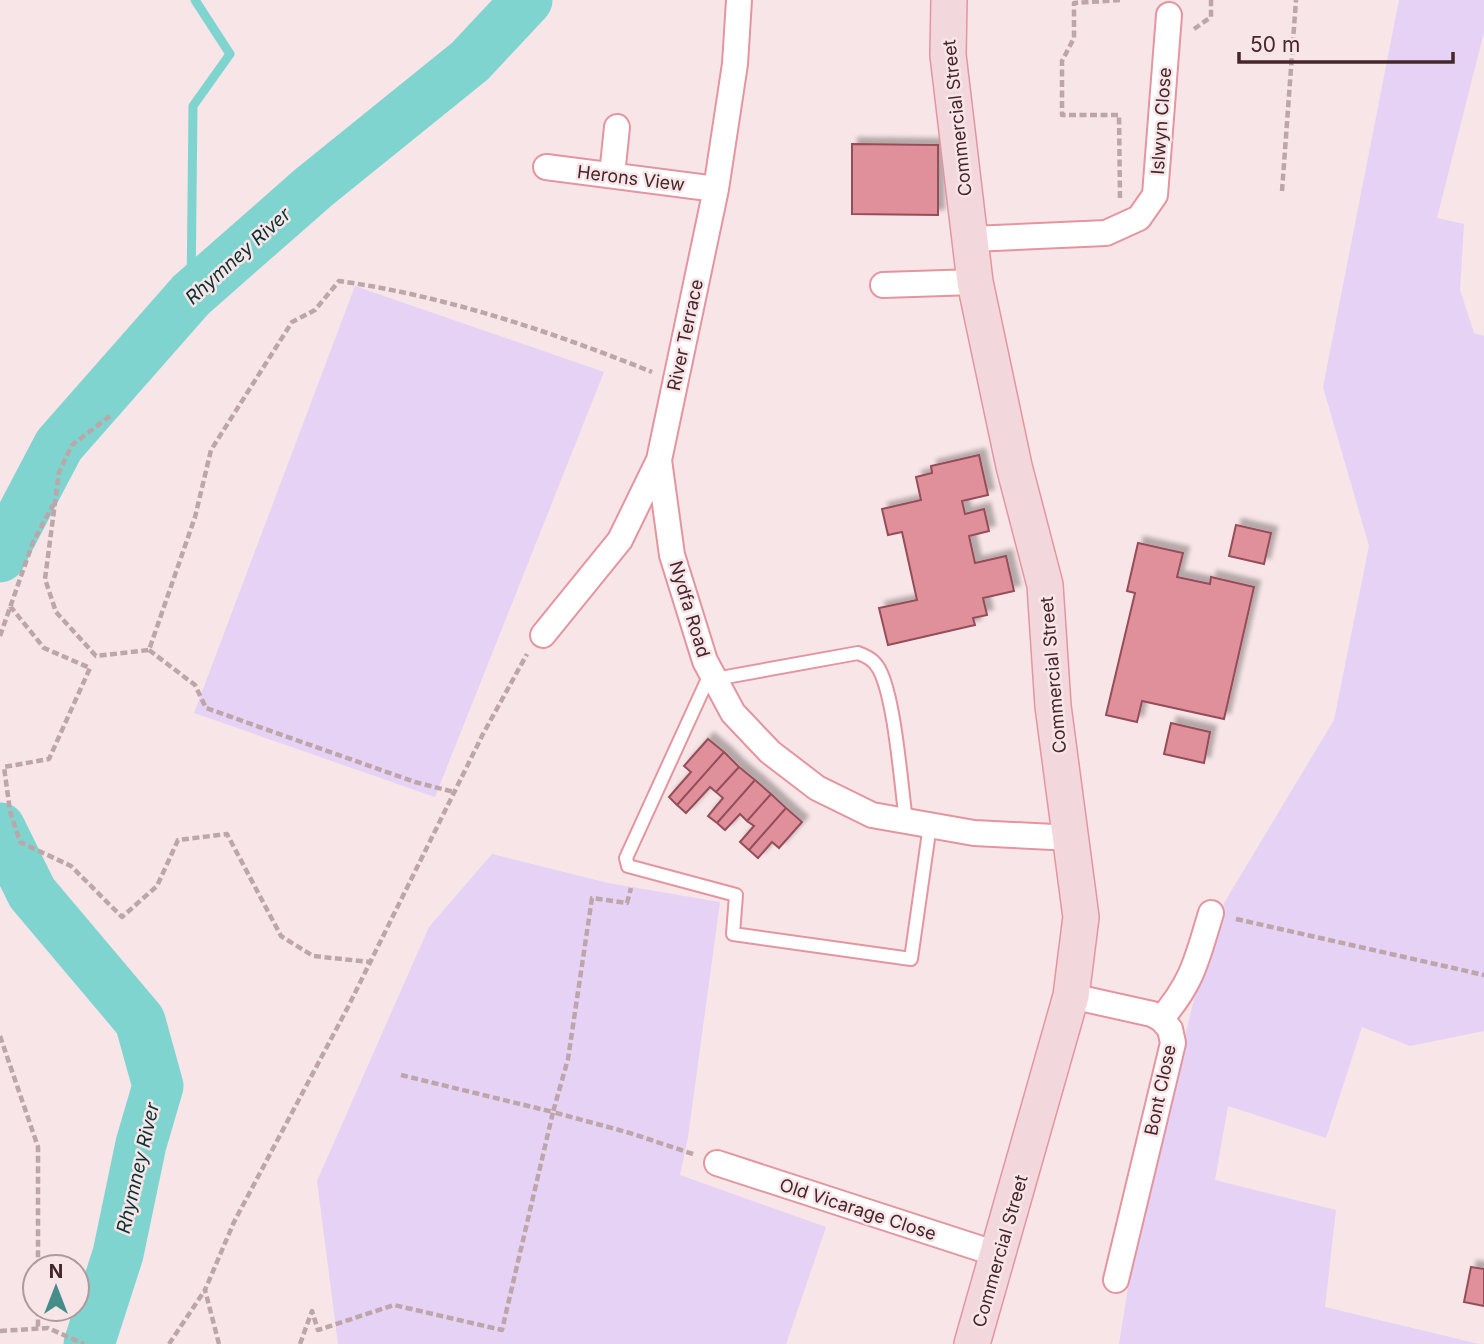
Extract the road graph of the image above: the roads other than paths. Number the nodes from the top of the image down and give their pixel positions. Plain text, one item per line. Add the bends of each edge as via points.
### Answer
1 (739, 0) edge
2 (949, 0) edge
3 (1169, 15) dead end
4 (617, 127) dead end
5 (546, 167) dead end
6 (612, 175) junction
7 (716, 188) junction
8 (971, 239) junction
9 (975, 282) junction
10 (883, 285) dead end
11 (659, 460) junction
12 (543, 635) road end
13 (713, 676) junction
14 (918, 823) junction
15 (1073, 838) junction
16 (1211, 913) road end
17 (1071, 996) junction
18 (1161, 1019) junction
19 (717, 1163) road end
20 (1000, 1255) junction
21 (1116, 1280) dead end
22 (972, 1344) edge

1 - 7 street, River Terrace via 735,64
2 - 8 main road, Commercial Street via 948,55
3 - 8 street, Islwyn Close via 1155,195 1139,218 1106,233
4 - 6 street
5 - 6 street, Herons View
6 - 7 street, Herons View
7 - 11 street, River Terrace
8 - 9 main road, Commercial Street
9 - 10 street
9 - 15 main road, Commercial Street via 1045,585 1053,706
11 - 12 street, River Terrace via 620,540
11 - 13 street, Nydfa Road via 672,555
13 - 14 street, Nydfa Road via 733,713 770,752 817,788 873,815
13 - 14 lane via 858,653 871,658 880,671
13 - 14 lane via 626,858 628,866 736,895 733,934 911,959
14 - 15 street, Nydfa Road via 974,833
15 - 17 main road, Commercial Street via 1082,917
16 - 18 street, Bont Close via 1192,977
17 - 18 street
17 - 20 main road, Commercial Street
18 - 21 street, Bont Close via 1170,1029 1173,1043
19 - 20 street, Old Vicarage Close
20 - 22 main road, Commercial Street

